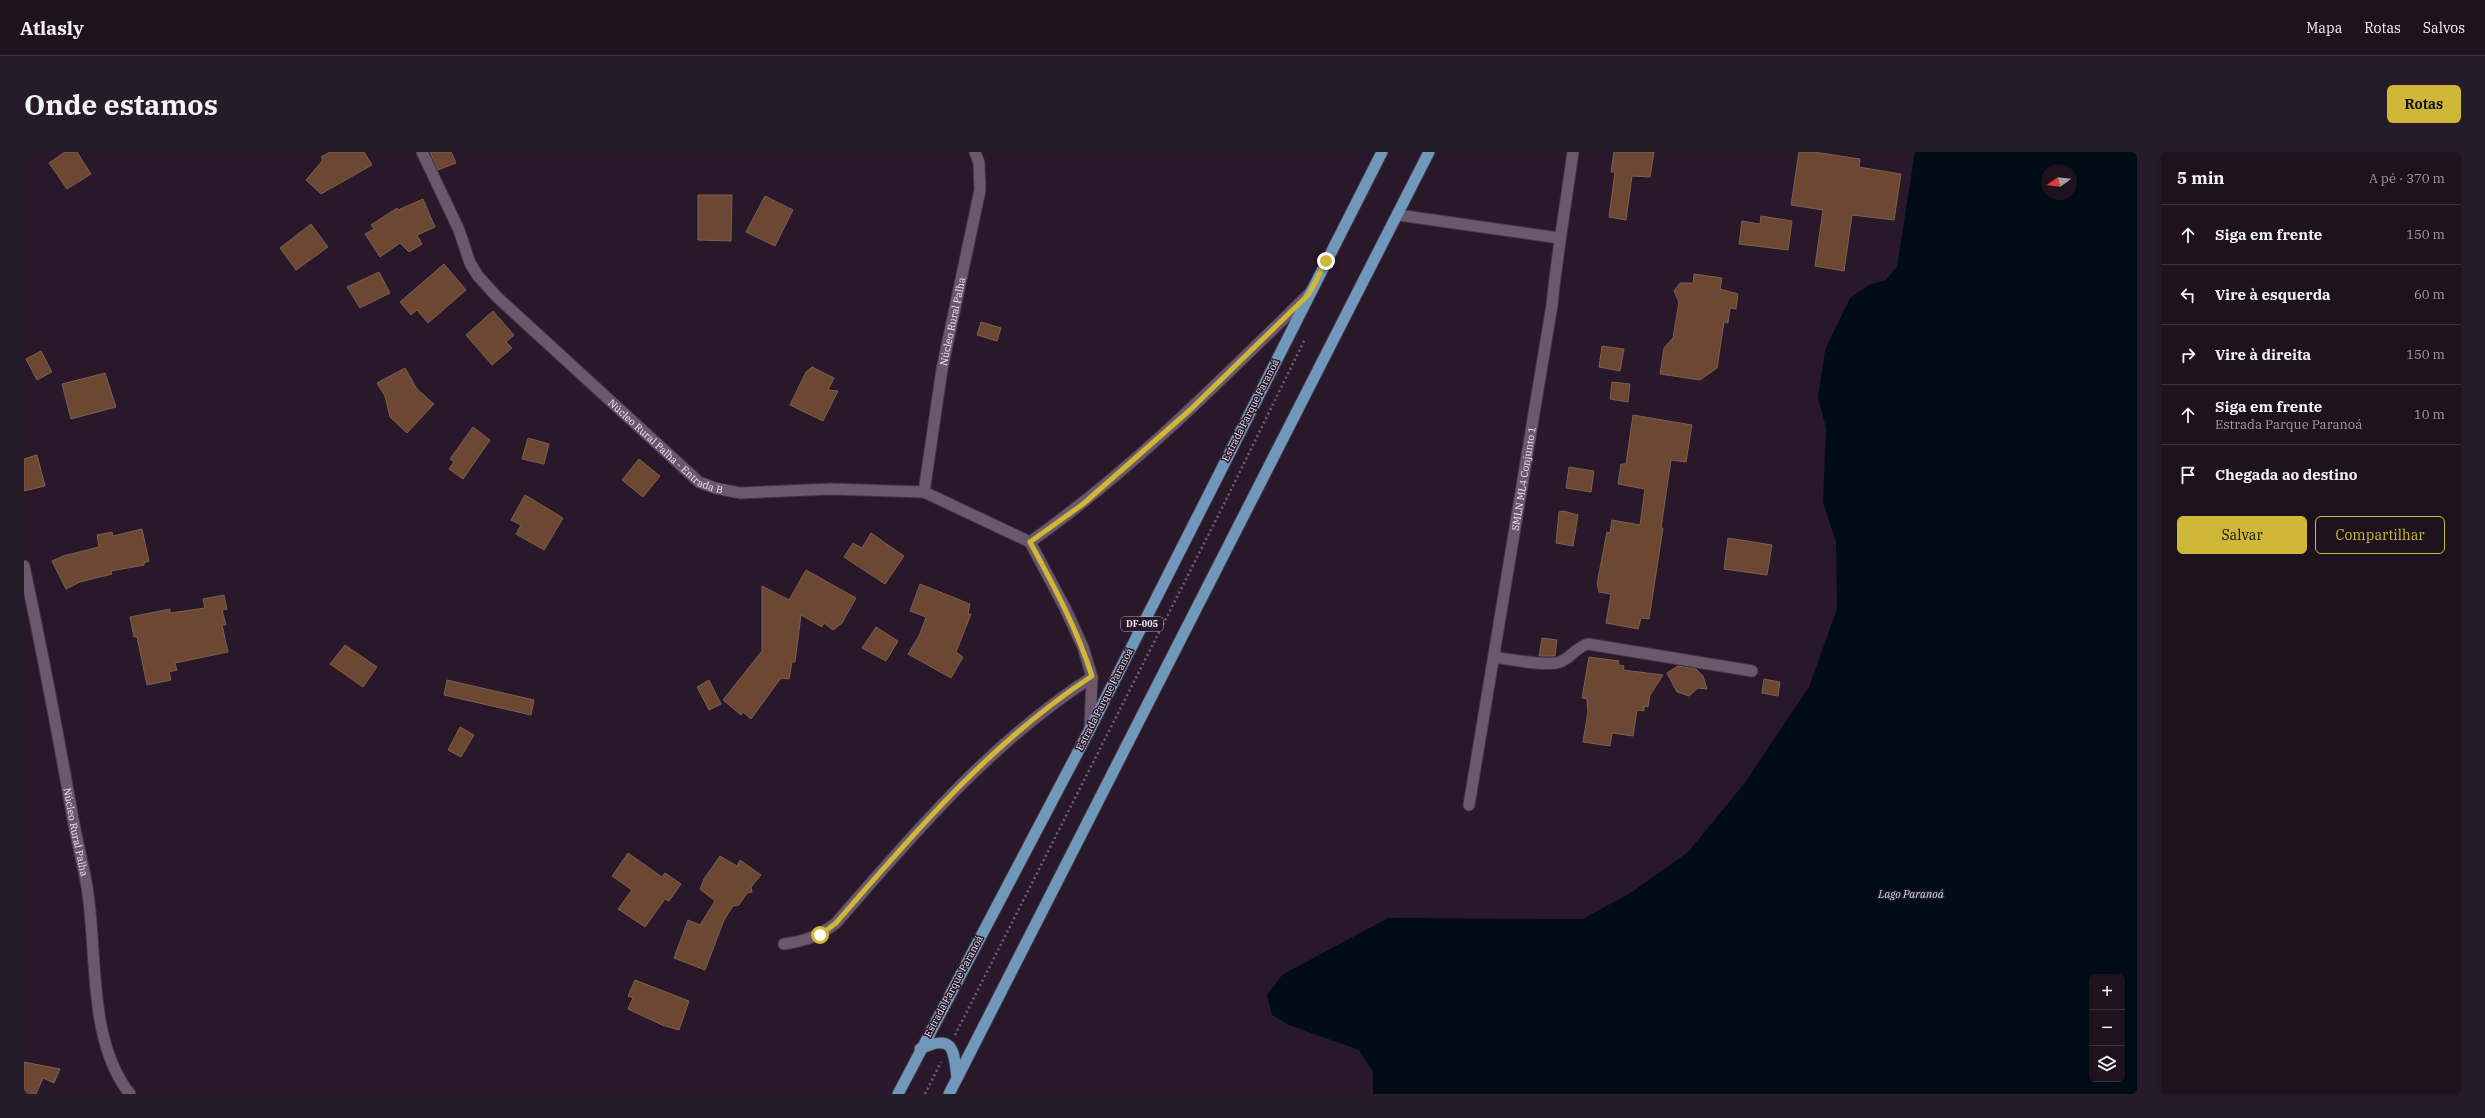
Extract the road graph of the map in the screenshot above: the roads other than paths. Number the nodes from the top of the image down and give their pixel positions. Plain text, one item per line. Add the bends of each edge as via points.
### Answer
1 (422, 152) edge
2 (975, 152) edge
3 (1382, 152) edge
4 (1429, 152) edge
5 (1573, 152) edge
6 (1398, 215) junction
7 (1559, 238) junction
8 (1309, 294) junction
9 (924, 492) junction
10 (1030, 542) junction
11 (24, 566) edge
12 (1494, 657) junction
13 (1752, 671) dead end
14 (1092, 676) junction
15 (1090, 729) junction
16 (1469, 805) dead end
17 (784, 944) dead end
18 (920, 1049) junction
19 (957, 1078) junction
20 (130, 1094) edge
21 (898, 1094) edge
22 (950, 1094) edge

1 - 9 street, Núcleo Rural Palha - Entrada B via 478,276 497,297 699,482 740,493 830,489
2 - 9 street, Núcleo Rural Palha via 979,163 980,190 942,369
3 - 8 main road, Estrada Parque Paranoá / DF-005
4 - 6 main road
5 - 7 street, SMLN ML4 Conjunto 1
6 - 7 street
6 - 19 main road
7 - 12 street, SMLN ML4 Conjunto 1 via 1552,305
8 - 10 street via 1148,448 1083,504
8 - 15 main road, Estrada Parque Paranoá / DF-005
9 - 10 street, Núcleo Rural Palha - Entrada B
10 - 14 street via 1065,608
11 - 20 street, Núcleo Rural Palha via 87,886 100,1026 109,1056
12 - 13 street via 1554,664 1569,657 1578,646 1588,644
12 - 16 street, SMLN ML4 Conjunto 1
14 - 15 street
14 - 17 street via 1056,700 1006,740 926,820 836,923 820,935
15 - 18 main road, Estrada Parque Paranoá / DF-005
18 - 19 main road via 940,1042 950,1045 954,1051
18 - 21 main road, Estrada Parque Paranoá / DF-005
19 - 22 main road

